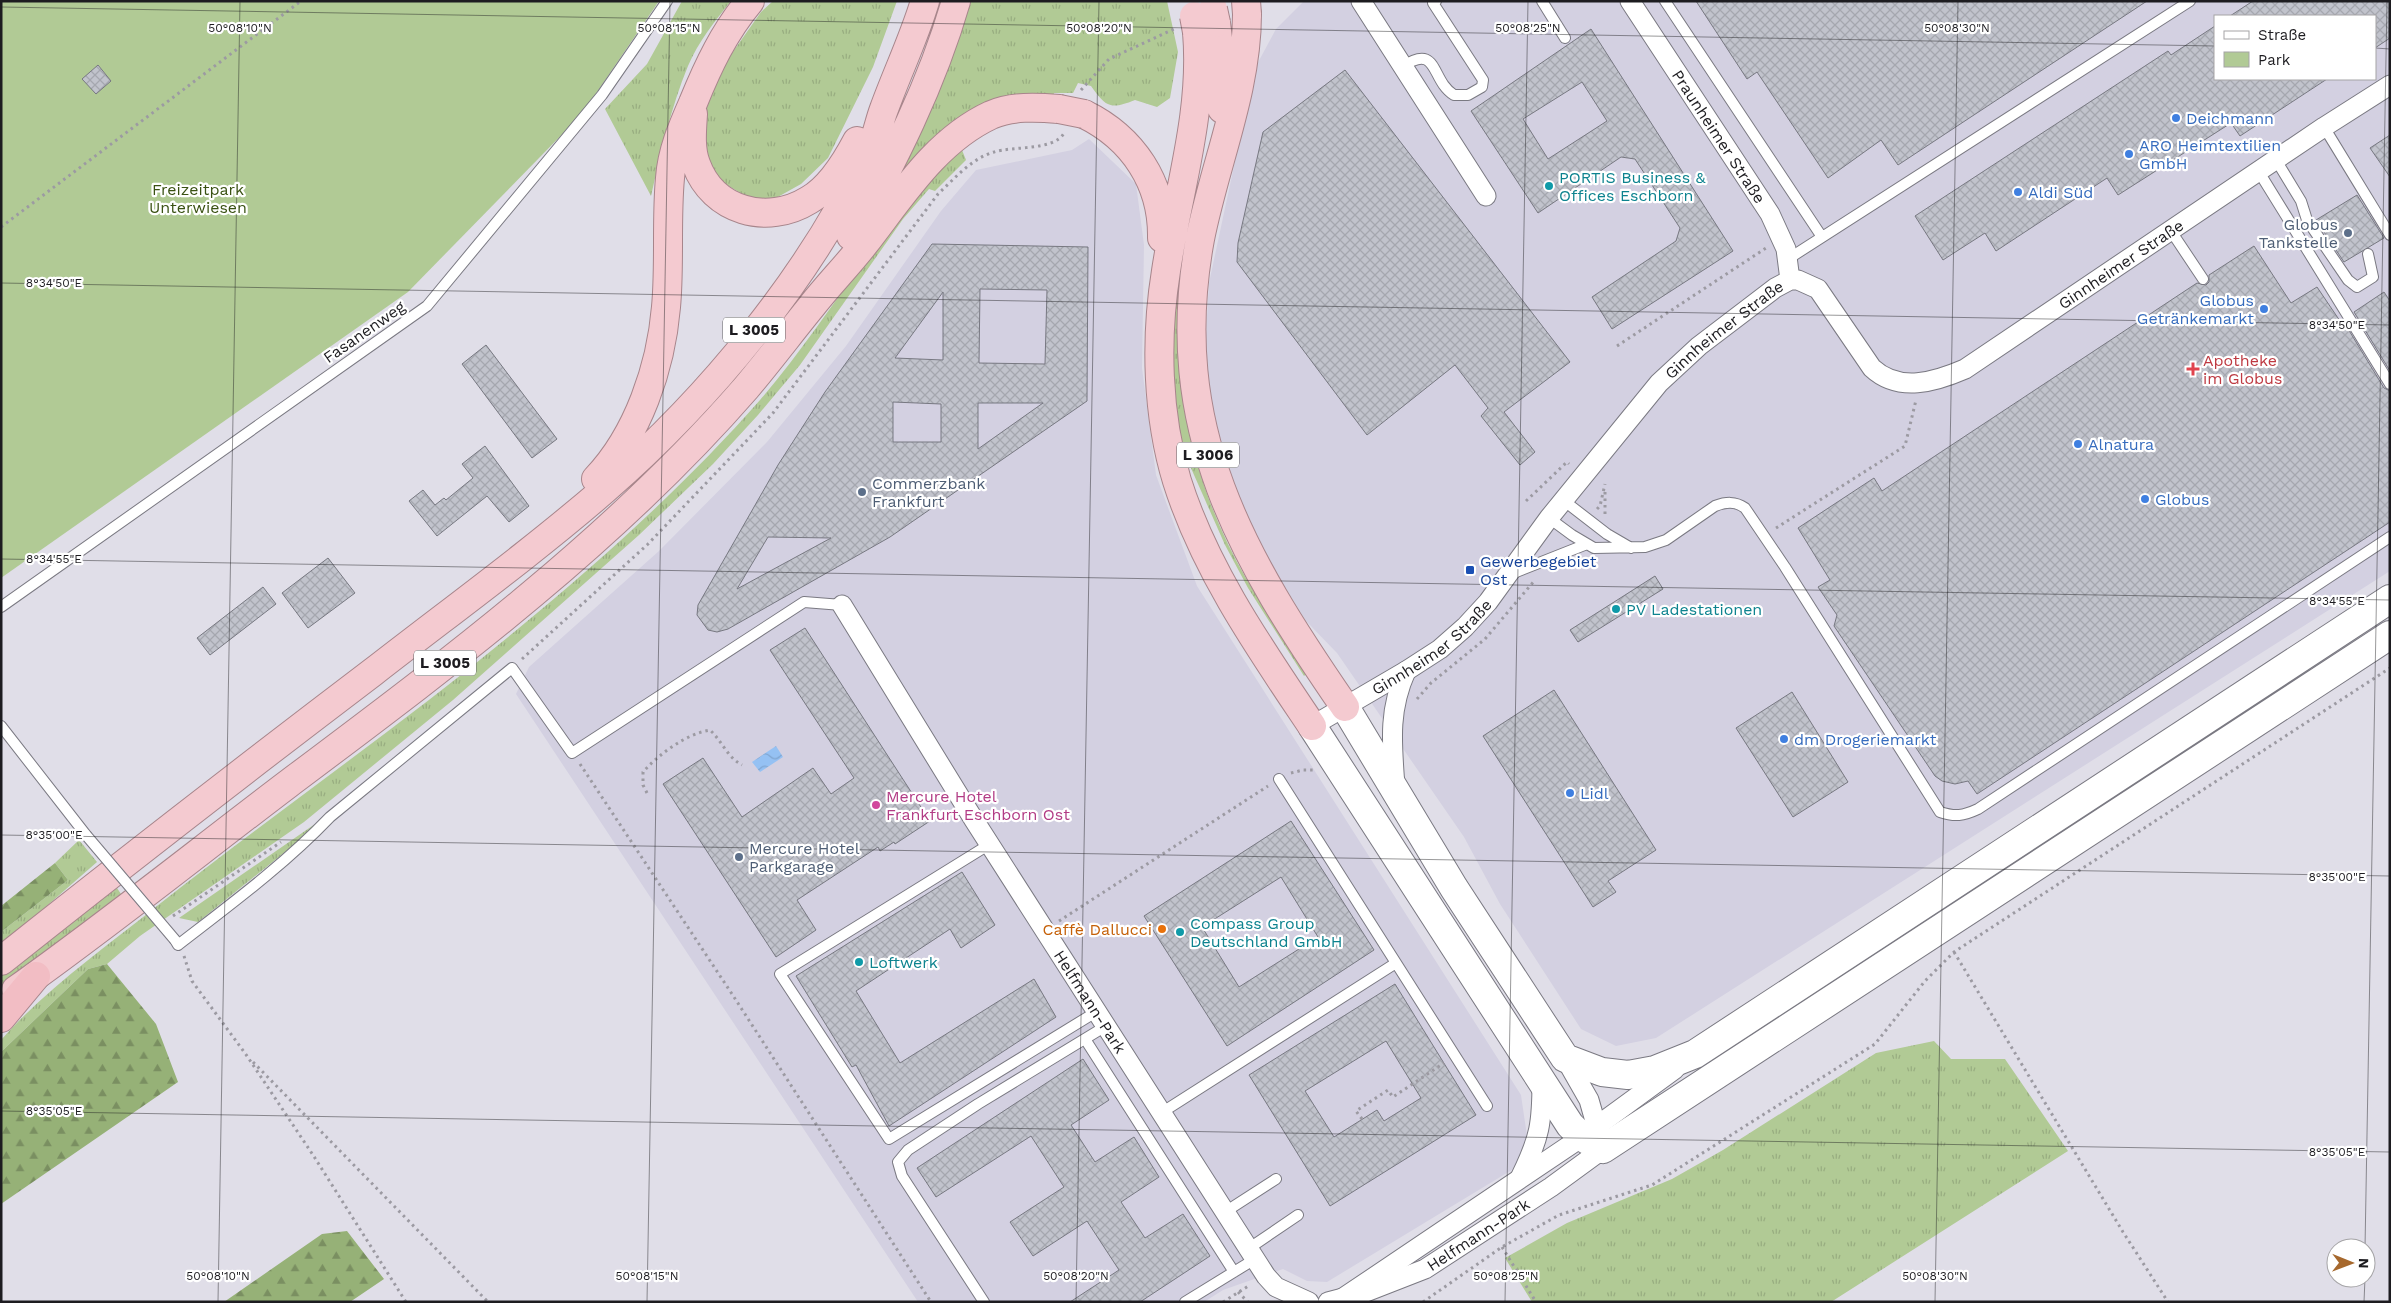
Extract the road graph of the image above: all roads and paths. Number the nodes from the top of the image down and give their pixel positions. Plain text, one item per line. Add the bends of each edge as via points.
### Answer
1 (301, 1) edge
2 (667, 1) edge
3 (750, 1) edge
4 (925, 1) edge
5 (956, 1) edge
6 (1361, 1) edge
7 (1436, 1) edge
8 (1542, 1) edge
9 (1630, 1) edge
10 (1665, 1) edge
11 (2190, 1) edge
12 (1246, 7) edge
13 (1204, 14) edge
14 (1565, 38) dead end
15 (1402, 67) junction
16 (2390, 85) edge
17 (693, 102) junction
18 (883, 110) junction
19 (2324, 127) junction
20 (2276, 160) junction
21 (1215, 170) junction
22 (2259, 172) junction
23 (938, 194) dead end
24 (1486, 196) dead end
25 (1, 227) edge
26 (2171, 232) junction
27 (2390, 235) edge
28 (1822, 238) junction
29 (1763, 239) dead end
30 (2368, 254) dead end
31 (1788, 259) junction
32 (2204, 279) dead end
33 (1790, 280) junction
34 (1163, 289) junction
35 (812, 305) junction
36 (1617, 346) dead end
37 (2390, 384) edge
38 (1563, 500) junction
39 (1549, 518) junction
40 (2390, 537) edge
41 (1587, 544) junction
42 (1632, 548) junction
43 (510, 565) junction
44 (1510, 574) junction
45 (2390, 599) edge
46 (842, 605) joint
47 (1, 607) edge
48 (2390, 635) edge
49 (512, 668) junction
50 (2390, 668) edge
51 (1406, 671) junction
52 (1345, 707) junction
53 (1, 726) edge
54 (1312, 726) junction
55 (572, 753) junction
56 (1336, 764) junction
57 (742, 765) dead end
58 (1278, 779) junction
59 (1396, 792) junction
60 (647, 793) dead end
61 (285, 840) dead end
62 (990, 844) junction
63 (170, 918) dead end
64 (1044, 930) junction
65 (176, 942) junction
66 (1954, 952) junction
67 (1, 961) edge
68 (1396, 962) junction
69 (36, 976) junction
70 (1, 1001) edge
71 (1, 1018) edge
72 (1101, 1019) junction
73 (1085, 1039) junction
74 (1695, 1054) junction
75 (247, 1056) junction
76 (1455, 1056) junction
77 (1565, 1058) junction
78 (1542, 1079) junction
79 (1487, 1106) dead end
80 (1161, 1113) junction
81 (1362, 1119) dead end
82 (1594, 1138) junction
83 (1521, 1176) junction
84 (1276, 1179) dead end
85 (1225, 1212) junction
86 (1298, 1215) dead end
87 (1502, 1247) junction
88 (1252, 1254) junction
89 (1234, 1272) junction
90 (1335, 1300) edge
91 (406, 1302) edge
92 (488, 1302) edge
93 (930, 1302) edge
94 (984, 1302) edge
95 (1185, 1302) edge
96 (1223, 1302) edge
97 (1248, 1302) edge
98 (1308, 1302) edge
99 (1423, 1302) edge
100 (1536, 1302) edge
101 (2168, 1302) edge

1 - 25 path
2 - 47 lane, Fasanenweg via 602,95 428,306
3 - 17 highway via 720,44
4 - 18 highway, L 3005
5 - 35 highway, L 3005 via 930,77 884,180
6 - 15 street
7 - 15 lane via 1433,3 1483,80 1482,86 1468,95 1454,95 1444,86 1432,65 1422,58 1418,57
8 - 14 lane
9 - 31 street, Praunheimer Straße via 1770,214
10 - 28 lane
11 - 28 lane
12 - 21 highway via 1245,51 1237,95
13 - 21 highway via 1223,79
13 - 34 highway via 1196,112
15 - 24 street
16 - 19 street, Ginnheimer Straße
17 - 18 highway via 693,147 701,177 722,200 762,213 782,212 816,195 840,169 862,132
17 - 43 highway via 676,142 670,177 666,306 658,357 649,387 613,458
18 - 43 highway, L 3005 via 873,145 819,241 779,299 720,374 604,490
19 - 20 street, Ginnheimer Straße
19 - 27 lane
20 - 22 street, Ginnheimer Straße
20 - 30 lane via 2301,201 2307,220 2348,280 2357,286 2373,277
21 - 52 highway, L 3006 via 1199,248 1192,324 1194,380 1204,438 1224,501 1252,561
22 - 26 street, Ginnheimer Straße
22 - 37 lane
23 - 49 path via 773,413 648,544
26 - 32 lane
26 - 33 street, Ginnheimer Straße via 1965,368 1942,379 1919,383 1903,383 1880,375 1818,289
28 - 31 lane
29 - 36 path via 1768,247
31 - 33 street, Praunheimer Straße
33 - 38 street, Ginnheimer Straße via 1679,364 1659,383
34 - 35 highway via 1162,221 1153,183 1132,150 1108,127 1072,111 1025,107 991,116 956,138 900,194 865,243
34 - 54 highway, L 3006 via 1161,376 1177,480 1218,574
35 - 69 highway, L 3005 via 746,388 690,449 557,574 384,712
38 - 39 street, Ginnheimer Straße
38 - 42 lane via 1607,534
39 - 41 lane
39 - 44 street, Ginnheimer Straße
40 - 42 lane via 1978,809 1953,817 1940,812 1745,508 1731,502 1715,506 1657,545
41 - 42 lane via 1602,549
41 - 44 lane
43 - 67 highway, L 3005
44 - 51 street, Ginnheimer Straße via 1465,627 1440,649
45 - 74 main road
46 - 55 lane via 804,602
46 - 62 street, Helfmann-Park
48 - 82 main road
49 - 55 lane
49 - 65 lane via 330,817 252,888
50 - 66 path
51 - 52 street, Ginnheimer Straße
51 - 59 street via 1393,709
52 - 54 street, Ginnheimer Straße
52 - 59 main road, L 3006
53 - 65 lane, bridge via 86,835
54 - 56 main road, L 3006
55 - 93 path
56 - 58 path
56 - 78 main road, L 3006
57 - 60 path via 733,760 710,730 699,732 653,761 643,772
58 - 64 path
58 - 68 lane
59 - 77 main road, L 3006 via 1454,888
61 - 63 path
62 - 64 street, Helfmann-Park
62 - 72 lane via 780,974 889,1139
64 - 72 street, Helfmann-Park
65 - 75 path via 192,981
66 - 87 path via 1925,981 1875,1044 1652,1185 1559,1215
66 - 101 path
68 - 76 lane
68 - 80 lane
69 - 70 highway, L 3005
69 - 71 highway
72 - 73 lane
72 - 80 street, Helfmann-Park
73 - 89 lane
73 - 94 lane via 970,1109 908,1150 898,1162 902,1176
74 - 77 main road via 1655,1070 1628,1075 1602,1072
74 - 82 street
75 - 91 path
75 - 92 path
76 - 79 lane
76 - 81 path via 1393,1096 1388,1090 1356,1111
77 - 82 street via 1588,1100
78 - 82 main road, L 3006 via 1570,1125
78 - 83 street via 1540,1127 1536,1145
80 - 85 street, Helfmann-Park
82 - 83 street, Helfmann-Park
82 - 90 street, Helfmann-Park via 1552,1187 1425,1269 1396,1282
83 - 90 street, Helfmann-Park
84 - 85 lane
85 - 88 street, Helfmann-Park
86 - 88 lane
87 - 99 path
87 - 100 path
88 - 89 lane
88 - 98 street, Helfmann-Park via 1276,1287
89 - 95 lane
96 - 97 path via 1238,1292

